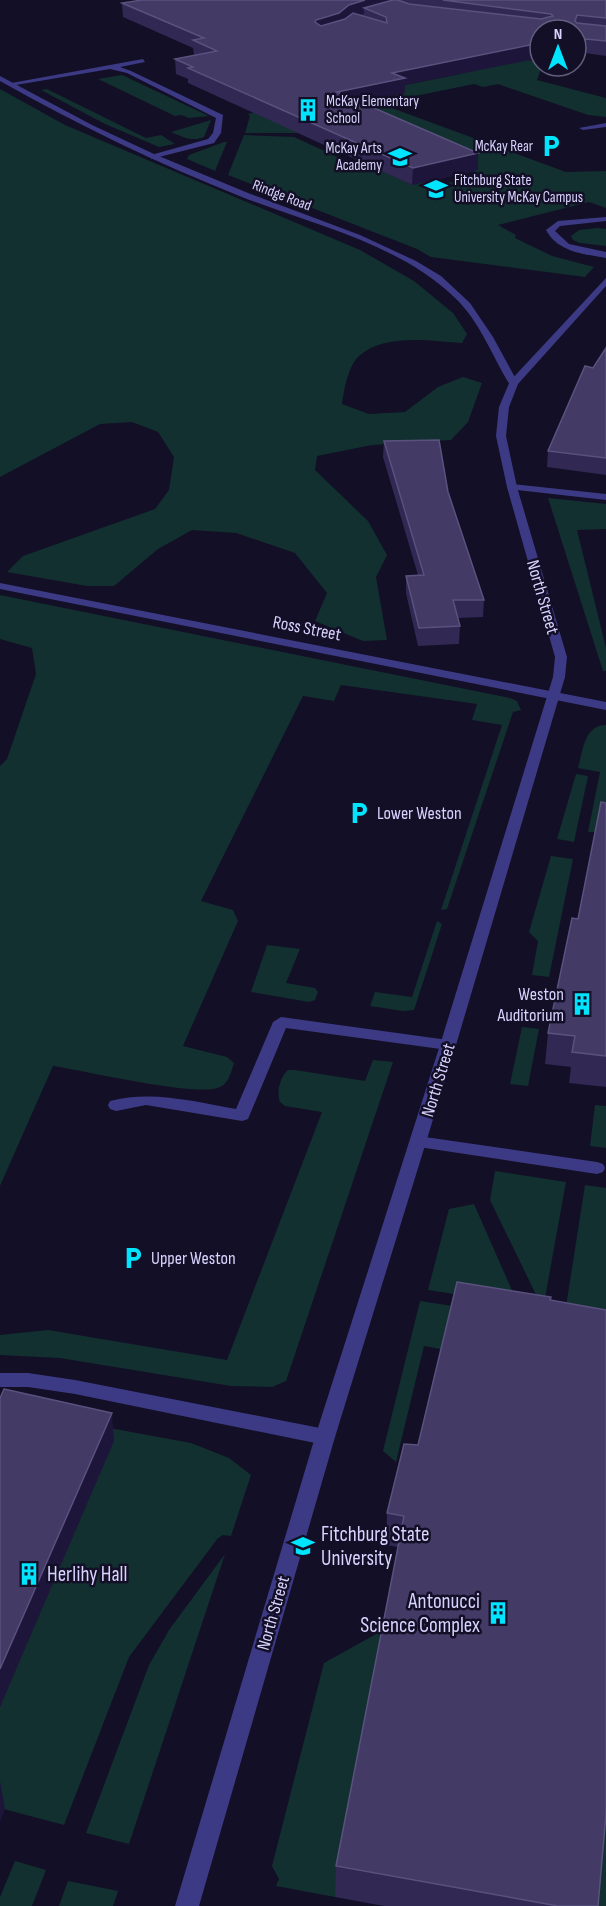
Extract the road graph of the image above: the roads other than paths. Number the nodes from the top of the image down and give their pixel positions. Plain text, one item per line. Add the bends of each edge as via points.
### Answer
1 (143, 62) dead end
2 (112, 67) junction
3 (0, 78) edge
4 (10, 84) junction
5 (606, 125) edge
6 (584, 128) dead end
7 (153, 157) junction
8 (606, 219) edge
9 (606, 255) edge
10 (606, 281) edge
11 (513, 383) junction
12 (512, 487) junction
13 (606, 497) edge
14 (0, 586) edge
15 (554, 696) junction
16 (606, 706) edge
17 (448, 1045) junction
18 (116, 1105) dead end
19 (418, 1142) junction
20 (597, 1168) dead end
21 (0, 1380) edge
22 (325, 1437) junction
23 (187, 1906) edge

1 - 2 street
2 - 4 street
2 - 7 street via 220,117 211,141
3 - 4 street, Rindge Road
4 - 7 street, Rindge Road
5 - 6 street
7 - 11 street, Rindge Road via 371,244 439,280 475,315
8 - 9 street via 558,224 550,230 568,246
10 - 11 street, North Street
11 - 12 street, North Street via 504,407 501,436
12 - 13 street
12 - 15 street, North Street via 561,657
14 - 15 street, Ross Street
15 - 16 street, Ross Street
15 - 17 street, North Street
17 - 18 street via 281,1022 242,1115 146,1100
17 - 19 street, North Street
19 - 20 street
19 - 22 street, North Street
21 - 22 street via 75,1387
22 - 23 street, North Street

